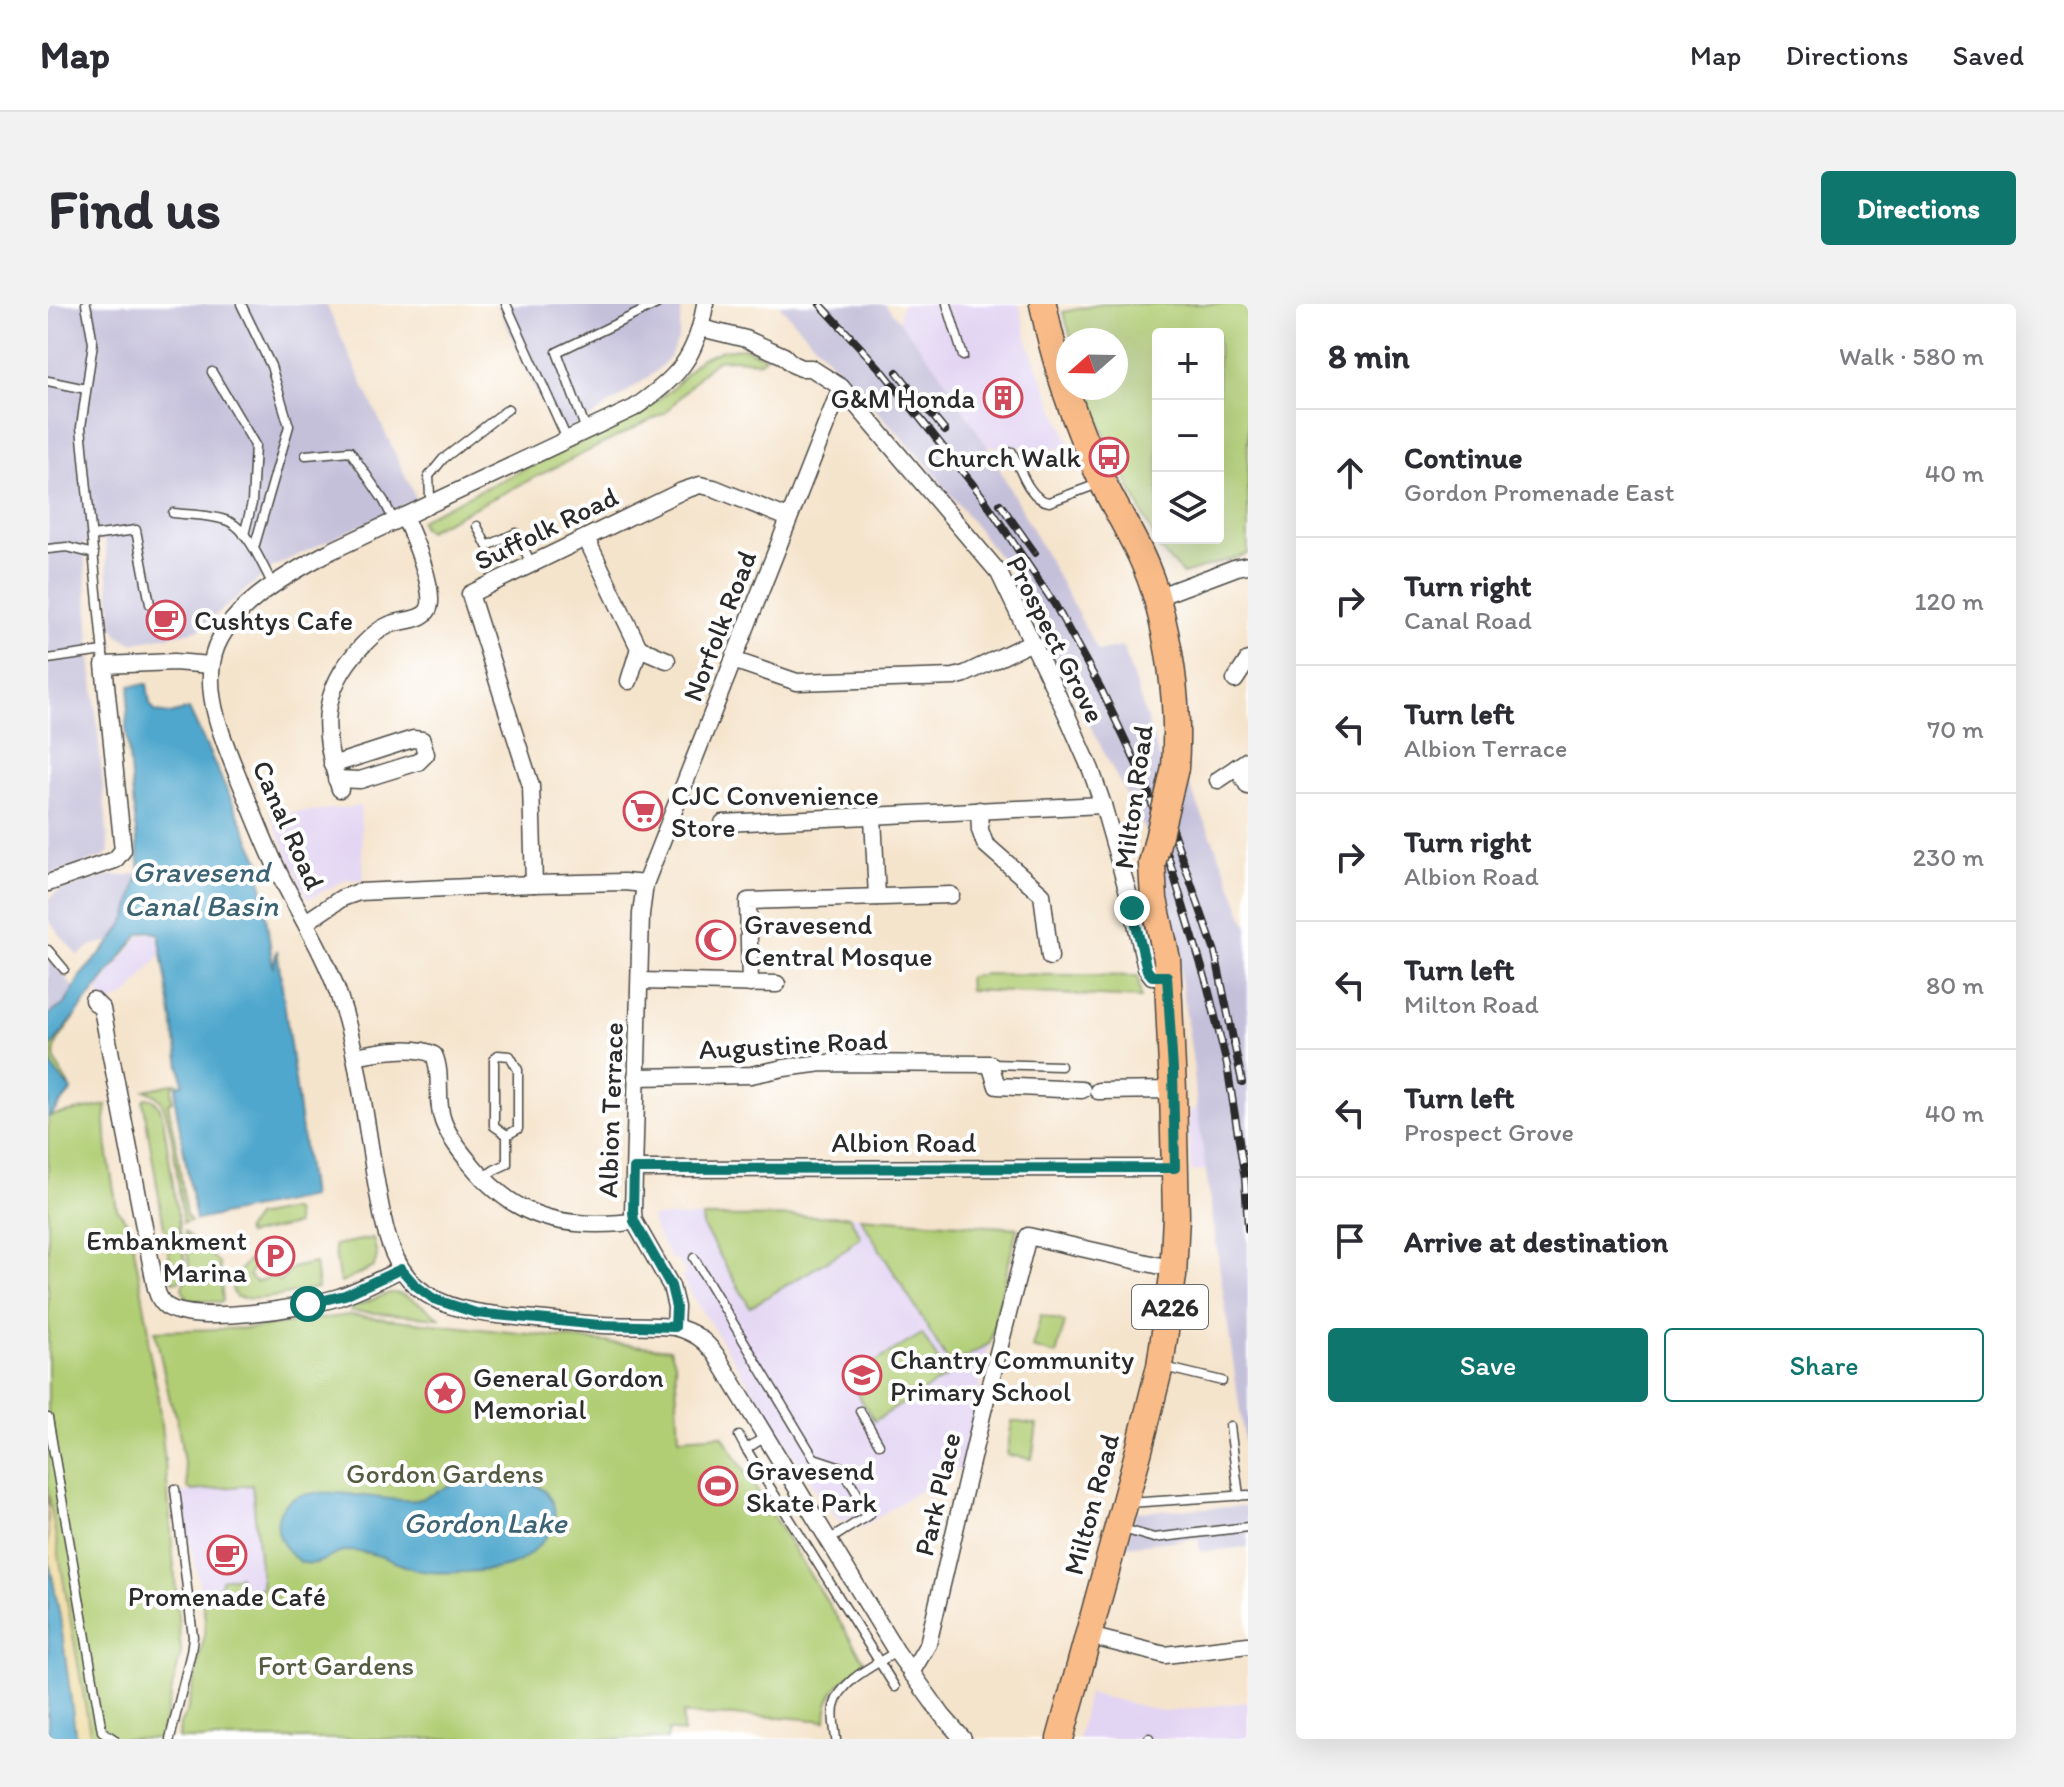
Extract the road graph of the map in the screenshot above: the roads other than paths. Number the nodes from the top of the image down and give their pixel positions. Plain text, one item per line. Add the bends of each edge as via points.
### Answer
1 (86, 304) edge
2 (241, 304) edge
3 (506, 304) edge
4 (657, 304) edge
5 (705, 304) edge
6 (947, 304) edge
7 (1043, 304) edge
8 (701, 328) junction
9 (963, 356) dead end
10 (212, 372) dead end
11 (48, 381) edge
12 (841, 387) junction
13 (86, 389) junction
14 (508, 409) dead end
15 (586, 430) junction
16 (568, 440) junction
17 (1012, 452) dead end
18 (306, 455) dead end
19 (1103, 483) junction
20 (433, 503) junction
21 (173, 513) dead end
22 (788, 518) junction
23 (399, 519) junction
24 (477, 526) dead end
25 (244, 535) junction
26 (92, 536) junction
27 (586, 538) junction
28 (254, 548) junction
29 (48, 549) edge
30 (94, 554) junction
31 (531, 563) junction
32 (1248, 565) edge
33 (273, 585) junction
34 (1157, 597) junction
35 (150, 604) dead end
36 (1032, 642) junction
37 (639, 648) junction
38 (103, 658) junction
39 (48, 659) edge
40 (667, 660) dead end
41 (733, 660) junction
42 (1248, 660) edge
43 (211, 665) junction
44 (1235, 680) dead end
45 (629, 681) dead end
46 (1243, 763) edge
47 (336, 778) junction
48 (1218, 780) dead end
49 (1248, 786) edge
50 (1103, 805) junction
51 (979, 810) junction
52 (873, 817) junction
53 (723, 823) dead end
54 (48, 883) edge
55 (534, 884) junction
56 (645, 884) junction
57 (951, 895) dead end
58 (877, 897) junction
59 (306, 922) junction
60 (48, 950) edge
61 (1050, 957) dead end
62 (761, 961) dead end
63 (64, 969) dead end
64 (1167, 976) junction
65 (640, 981) junction
66 (763, 984) junction
67 (93, 1000) dead end
68 (355, 1056) junction
69 (990, 1064) junction
70 (1061, 1066) dead end
71 (636, 1077) junction
72 (1173, 1090) junction
73 (507, 1135) junction
74 (1175, 1168) junction
75 (634, 1169) junction
76 (483, 1178) junction
77 (634, 1221) junction
78 (694, 1258) dead end
79 (401, 1269) junction
80 (1174, 1269) junction
81 (675, 1327) junction
82 (1160, 1366) junction
83 (1222, 1381) dead end
84 (860, 1411) dead end
85 (48, 1418) edge
86 (1230, 1426) dead end
87 (739, 1436) dead end
88 (765, 1437) junction
89 (879, 1444) dead end
90 (746, 1449) junction
91 (175, 1489) dead end
92 (1243, 1495) edge
93 (1121, 1516) junction
94 (1248, 1527) edge
95 (829, 1540) junction
96 (1089, 1636) junction
97 (1248, 1645) edge
98 (896, 1651) junction
99 (879, 1662) junction
100 (911, 1673) junction
101 (895, 1687) dead end
102 (102, 1735) edge
103 (114, 1739) edge
104 (170, 1739) edge
105 (836, 1739) edge
106 (963, 1739) edge
107 (1060, 1739) edge

1 - 13 lane via 93,343
2 - 28 lane via 271,366 289,426
3 - 16 lane
4 - 15 lane via 557,352
5 - 8 street
6 - 9 lane
7 - 19 main road, Milton Road / A226 via 1071,406
8 - 12 street, Prospect Grove via 746,339
8 - 15 street, Canal Road via 686,362 663,388
10 - 25 lane via 255,445 252,503
11 - 13 lane
12 - 22 street, Norfolk Road
12 - 36 street, Prospect Grove via 995,567
13 - 26 lane via 81,427
14 - 20 lane via 429,476
15 - 16 street, Canal Road
16 - 20 street, Canal Road
17 - 19 lane via 1043,502
18 - 23 lane via 350,451
19 - 34 main road, Milton Road / A226
20 - 23 street, Canal Road
21 - 25 lane via 227,520
22 - 27 street, Suffolk Road via 700,485
22 - 41 street, Norfolk Road
23 - 33 street, Canal Road
23 - 47 street via 418,547 429,610 373,634 344,669 327,717 327,746
24 - 31 lane via 487,546 516,533
25 - 28 lane
26 - 30 lane
26 - 35 lane via 136,530
27 - 31 street, Suffolk Road
27 - 37 street
28 - 33 lane
29 - 30 lane via 67,547
30 - 38 lane
31 - 55 street, Suffolk Road via 470,594 531,786
32 - 34 street
33 - 43 street, Canal Road via 229,626
34 - 64 main road, Milton Road / A226, bridge via 1176,700 1177,736 1175,768 1152,864
36 - 41 street via 954,677 801,683
36 - 50 street, Prospect Grove
37 - 40 street
37 - 45 street
38 - 39 lane
38 - 43 street
38 - 54 street via 123,850 115,860
41 - 56 street, Norfolk Road
42 - 44 street
43 - 59 street, Canal Road via 223,740
46 - 48 street
46 - 49 street
47 - 47 street via 415,739 425,745 426,754 418,762 360,780
50 - 51 street
50 - 64 street, Prospect Grove via 1146,968 1152,976
51 - 52 street
51 - 61 street via 985,844 1042,894
52 - 53 street
52 - 58 street
55 - 56 street
55 - 59 street via 355,892
56 - 65 street, Albion Terrace
57 - 58 street
58 - 66 street via 748,901
59 - 68 street, Canal Road via 338,992
60 - 63 lane
62 - 66 street
64 - 72 main road, Milton Road / A226
65 - 66 street
65 - 71 street, Albion Terrace
67 - 79 street via 102,1009 163,1303 178,1311 227,1315 284,1308 338,1297
68 - 76 street via 417,1050 434,1055 446,1128
68 - 79 street, Canal Road via 385,1228
69 - 70 lane
69 - 71 street, Augustine Road via 822,1063 751,1075
69 - 72 street via 997,1086
71 - 75 street, Albion Terrace
72 - 74 main road, Milton Road / A226
73 - 73 lane via 494,1126 498,1055 510,1056 518,1070 518,1129
73 - 76 lane via 507,1164
74 - 75 street, Albion Road
74 - 80 main road, Milton Road / A226
75 - 77 street, Albion Terrace
76 - 77 street via 514,1205 554,1220
77 - 81 street, Albion Terrace via 671,1286
78 - 95 lane via 814,1458 841,1467 870,1514
79 - 81 street, Canal Road via 434,1299 476,1313
80 - 82 main road, Milton Road / A226
80 - 100 street, Park Place via 1028,1236 928,1644
81 - 88 street via 710,1347
82 - 83 lane
82 - 93 main road, Milton Road / A226
84 - 89 lane
85 - 102 lane
86 - 92 lane
87 - 90 lane
88 - 90 lane
88 - 95 street
90 - 99 lane
91 - 104 lane via 193,1637
92 - 93 lane
93 - 94 lane via 1154,1538
93 - 96 main road, Milton Road / A226
95 - 98 street
96 - 97 street via 1165,1655
96 - 107 main road, Milton Road / A226
98 - 99 lane
98 - 100 street
99 - 101 lane
99 - 105 lane via 837,1698
100 - 106 street
102 - 103 lane

